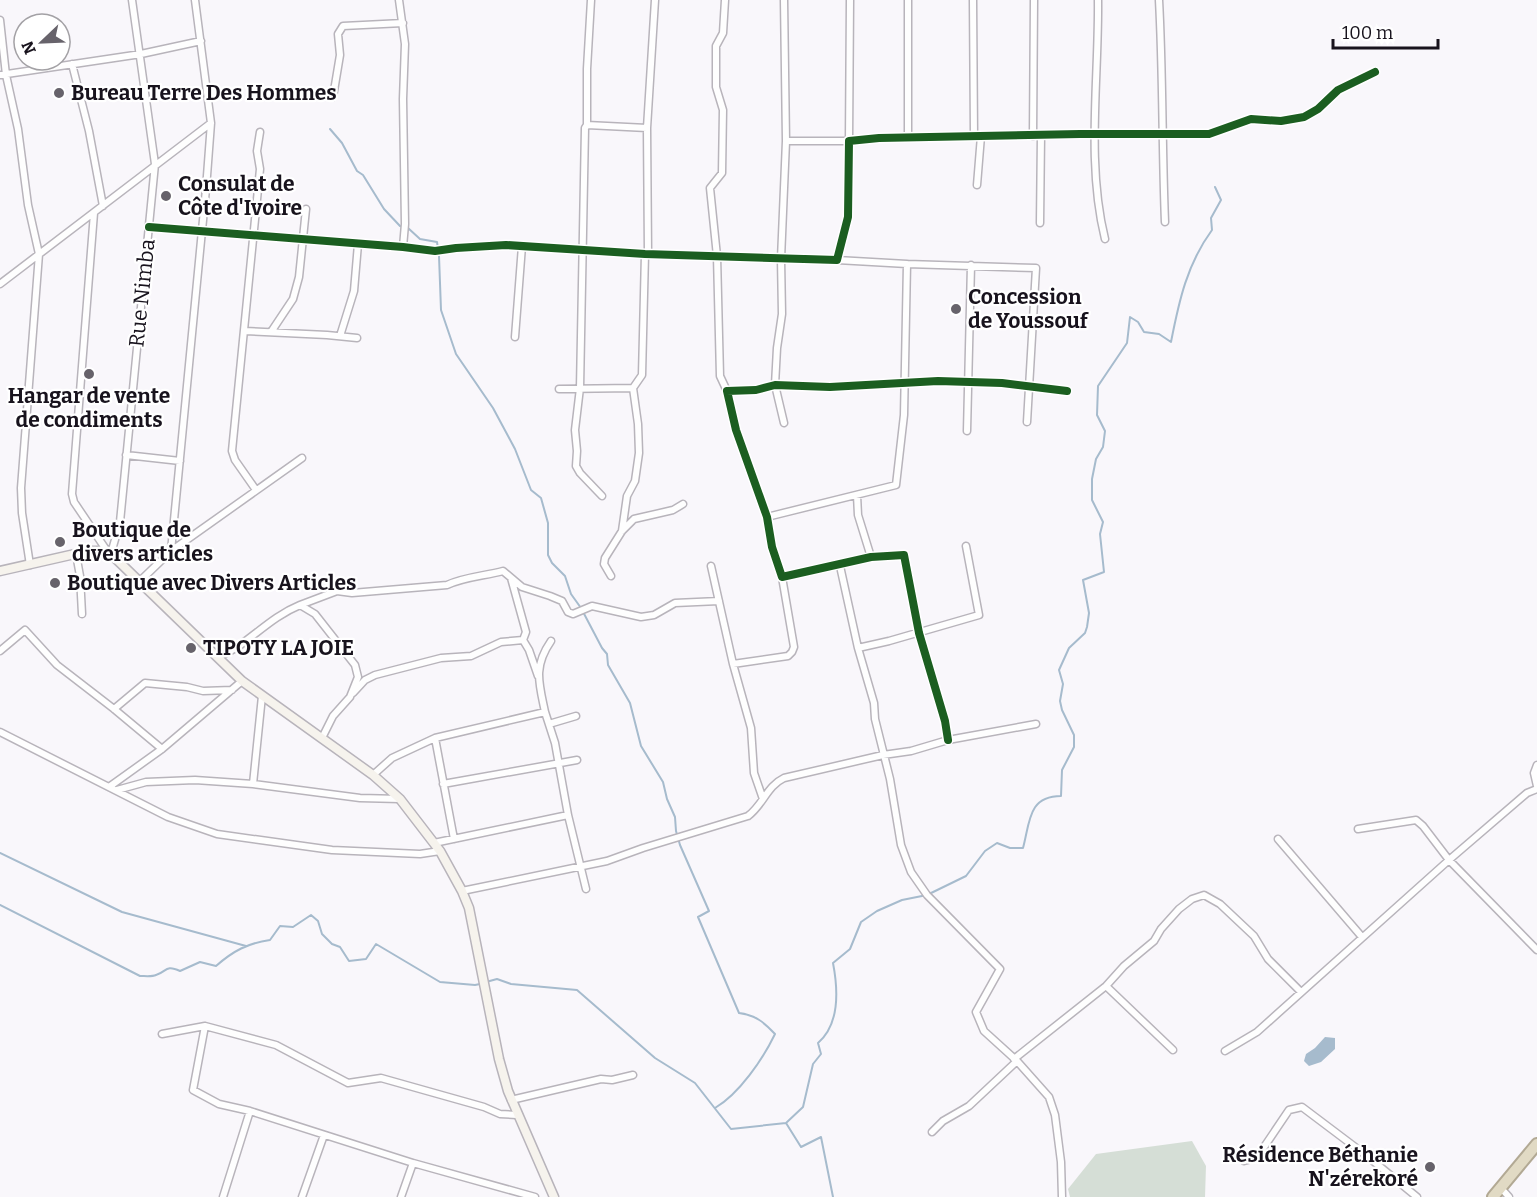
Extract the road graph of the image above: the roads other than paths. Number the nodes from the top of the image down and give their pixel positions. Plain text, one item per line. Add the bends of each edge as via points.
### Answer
1 (132, 0) edge
2 (195, 0) edge
3 (399, 0) edge
4 (591, 0) edge
5 (655, 0) edge
6 (725, 0) edge
7 (784, 0) edge
8 (850, 0) edge
9 (908, 0) edge
10 (973, 0) edge
11 (1034, 0) edge
12 (1098, 0) edge
13 (1159, 0) edge
14 (0, 20) edge
15 (403, 24) junction
16 (201, 41) junction
17 (141, 54) junction
18 (72, 64) joint
19 (22, 72) edge
20 (1375, 72) dead end
21 (3, 75) edge
22 (333, 98) dead end
23 (211, 123) junction
24 (587, 125) junction
25 (647, 128) junction
26 (260, 132) dead end
27 (1096, 134) junction
28 (1041, 135) junction
29 (1161, 135) junction
30 (977, 136) junction
31 (1033, 136) junction
32 (908, 138) junction
33 (786, 141) junction
34 (849, 141) junction
35 (155, 164) junction
36 (977, 185) dead end
37 (103, 206) junction
38 (306, 209) dead end
39 (94, 213) junction
40 (1165, 222) dead end
41 (1040, 223) dead end
42 (149, 227) junction
43 (201, 232) junction
44 (254, 236) junction
45 (1106, 239) dead end
46 (303, 240) junction
47 (358, 244) junction
48 (522, 246) junction
49 (403, 247) junction
50 (582, 251) junction
51 (39, 254) junction
52 (646, 254) junction
53 (717, 256) junction
54 (781, 259) junction
55 (837, 260) junction
56 (907, 264) junction
57 (971, 265) junction
58 (0, 284) edge
59 (245, 331) junction
60 (271, 332) junction
61 (340, 336) junction
62 (515, 337) dead end
63 (357, 338) dead end
64 (904, 382) junction
65 (966, 382) junction
66 (775, 385) junction
67 (1028, 386) junction
68 (580, 388) junction
69 (633, 388) junction
70 (559, 389) dead end
71 (727, 391) junction
72 (1067, 391) dead end
73 (1027, 422) dead end
74 (784, 423) dead end
75 (967, 431) dead end
76 (126, 455) junction
77 (302, 458) dead end
78 (180, 461) junction
79 (256, 490) junction
80 (857, 495) junction
81 (602, 496) dead end
82 (683, 504) dead end
83 (767, 517) junction
84 (622, 531) junction
85 (966, 546) dead end
86 (171, 551) junction
87 (110, 553) junction
88 (76, 554) junction
89 (871, 557) junction
90 (30, 565) junction
91 (711, 566) dead end
92 (840, 566) junction
93 (0, 571) edge
94 (611, 576) dead end
95 (511, 577) junction
96 (782, 577) junction
97 (140, 581) junction
98 (719, 601) junction
99 (300, 605) junction
100 (82, 614) dead end
101 (920, 633) junction
102 (523, 640) junction
103 (551, 641) dead end
104 (858, 648) junction
105 (0, 651) edge
106 (218, 657) junction
107 (733, 664) junction
108 (538, 676) junction
109 (242, 681) junction
110 (233, 690) junction
111 (262, 696) junction
112 (350, 697) junction
113 (114, 709) junction
114 (545, 712) junction
115 (576, 716) dead end
116 (549, 724) junction
117 (1036, 724) dead end
118 (0, 732) edge
119 (322, 738) junction
120 (435, 738) junction
121 (948, 740) junction
122 (162, 749) junction
123 (883, 755) junction
124 (577, 760) dead end
125 (558, 763) junction
126 (1537, 765) edge
127 (373, 775) junction
128 (253, 784) junction
129 (443, 784) junction
130 (109, 787) junction
131 (1537, 787) edge
132 (117, 790) junction
133 (400, 799) junction
134 (763, 799) junction
135 (568, 815) junction
136 (1358, 830) dead end
137 (453, 839) junction
138 (1278, 839) dead end
139 (434, 843) junction
140 (440, 851) junction
141 (1449, 860) junction
142 (582, 866) junction
143 (586, 889) dead end
144 (462, 891) junction
145 (1362, 937) junction
146 (1537, 950) edge
147 (1106, 986) junction
148 (1301, 992) junction
149 (205, 1026) junction
150 (162, 1034) dead end
151 (1173, 1050) dead end
152 (1225, 1051) dead end
153 (1015, 1060) junction
154 (633, 1075) dead end
155 (512, 1100) junction
156 (250, 1112) junction
157 (518, 1115) junction
158 (932, 1132) dead end
159 (324, 1135) junction
160 (1537, 1144) edge
161 (1240, 1155) dead end
162 (413, 1164) junction
163 (1501, 1188) junction
164 (223, 1197) edge
165 (302, 1197) edge
166 (401, 1197) edge
167 (535, 1197) edge
168 (554, 1197) edge
169 (1062, 1197) edge
170 (1417, 1197) edge
171 (1492, 1197) edge
172 (1509, 1197) edge

1 - 17 street, Rue Nimba
2 - 16 street
3 - 15 street
4 - 24 street
5 - 25 street
6 - 53 street via 723,33 716,46 716,87 723,110 722,173 710,188
7 - 33 street
8 - 34 street
9 - 32 street
10 - 30 street
11 - 31 street
12 - 27 street
13 - 29 street
14 - 21 street
15 - 22 street via 342,26
15 - 49 street
16 - 17 street
16 - 23 street
17 - 18 street
17 - 35 street, Rue Nimba
18 - 37 street
19 - 21 street
20 - 29 street via 1338,90 1318,110 1304,117 1281,121 1251,119 1209,134
21 - 51 street via 18,129
23 - 35 street
23 - 43 street
24 - 25 street
24 - 50 street
25 - 52 street
26 - 44 street
27 - 28 street
27 - 29 street
27 - 45 street via 1099,212
28 - 31 street
28 - 41 street
29 - 40 street
30 - 31 street
30 - 32 street
30 - 36 street
32 - 34 street
33 - 34 street
33 - 54 street
34 - 55 street via 848,217
35 - 37 street
35 - 42 street, Rue Nimba
37 - 39 street
38 - 46 street
39 - 51 street
39 - 87 street via 72,494
42 - 43 street
42 - 76 street, Rue Nimba
43 - 44 street
43 - 78 street
44 - 46 street
44 - 59 street
46 - 47 street
46 - 60 street via 293,299
47 - 49 street
47 - 61 street via 354,291
48 - 49 street via 435,251
48 - 50 street
48 - 62 street
50 - 52 street
50 - 68 street
51 - 58 street
51 - 90 street via 21,488
52 - 53 street
52 - 69 street via 642,375
53 - 54 street
53 - 71 street via 720,376
54 - 55 street
54 - 66 street via 782,314
55 - 56 street
56 - 57 street
56 - 64 street
57 - 65 street
57 - 67 street via 1036,268
59 - 60 street
59 - 79 street via 232,452
60 - 61 street
61 - 63 street
64 - 65 street
64 - 66 street via 830,387
64 - 80 street via 896,485
65 - 67 street
65 - 75 street
66 - 71 street
66 - 74 street
67 - 72 street
67 - 73 street
68 - 69 street
68 - 70 street
68 - 81 street via 576,466
69 - 84 street via 639,453
71 - 83 street via 736,430
76 - 78 street
76 - 87 street, Rue Nimba via 120,522
77 - 79 street
78 - 86 street
79 - 86 street
80 - 83 street
80 - 89 street via 858,514
82 - 84 street via 634,519
83 - 96 street via 771,547
84 - 94 street via 604,558
85 - 101 street via 979,615
86 - 97 street
87 - 88 street
87 - 97 street
88 - 90 street
88 - 100 street
89 - 92 street
89 - 101 street via 904,555
90 - 93 street
91 - 98 street
92 - 96 street
92 - 104 street
95 - 98 street via 522,587 562,602 573,614 592,606 640,617 654,615 675,603
95 - 99 street via 503,571 447,585 337,591
95 - 102 street via 526,632
96 - 107 street via 792,652 788,656
97 - 106 street
98 - 107 street
99 - 106 street
99 - 112 street via 315,614 355,665 358,677
101 - 104 street
101 - 121 street
102 - 108 street
102 - 112 street via 501,642 471,656 441,658 375,675
103 - 108 street via 542,654
104 - 123 street via 874,703
105 - 113 street via 25,630 57,665
106 - 109 street
107 - 134 street via 751,728 753,772
108 - 114 street
109 - 110 street
109 - 111 street
110 - 113 street via 203,691 145,683
110 - 122 street
111 - 119 street
111 - 128 street
112 - 119 street via 333,716
113 - 122 street
114 - 116 street
114 - 120 street
115 - 116 street
116 - 125 street
117 - 121 street
118 - 130 street
119 - 127 street
120 - 127 street via 392,758
120 - 129 street
121 - 123 street
122 - 130 street
123 - 134 street via 784,778 771,786
123 - 153 street via 901,845 911,872 927,895 1000,969 976,1012 984,1031
124 - 125 street
125 - 129 street
125 - 135 street
126 - 131 street
127 - 133 street
128 - 132 street via 146,782
128 - 133 street via 360,798
129 - 137 street
130 - 132 street
131 - 141 street
132 - 140 street via 168,817 217,834 333,850 420,854
133 - 139 street
134 - 142 street via 748,816
135 - 137 street
135 - 142 street
136 - 141 street via 1416,820
137 - 139 street
138 - 145 street
139 - 140 street
140 - 144 street
141 - 145 street
141 - 146 street
142 - 143 street
142 - 144 street
144 - 155 street via 499,1059
145 - 148 street
147 - 148 street via 1154,941 1179,909 1204,895 1220,904 1254,936 1268,959
147 - 151 street
147 - 153 street
148 - 152 street via 1257,1032
149 - 150 street
149 - 156 street via 193,1090 219,1104
149 - 157 street via 276,1045 348,1083 381,1078 500,1114
153 - 158 street via 969,1106
153 - 169 street via 1049,1097 1061,1162
154 - 155 street
155 - 157 street
156 - 159 street
156 - 164 street
157 - 168 street
159 - 162 street
159 - 165 street
160 - 163 highway
161 - 170 street via 1244,1161 1256,1158 1289,1110 1302,1107
162 - 166 street
162 - 167 street
163 - 171 highway
163 - 172 street

